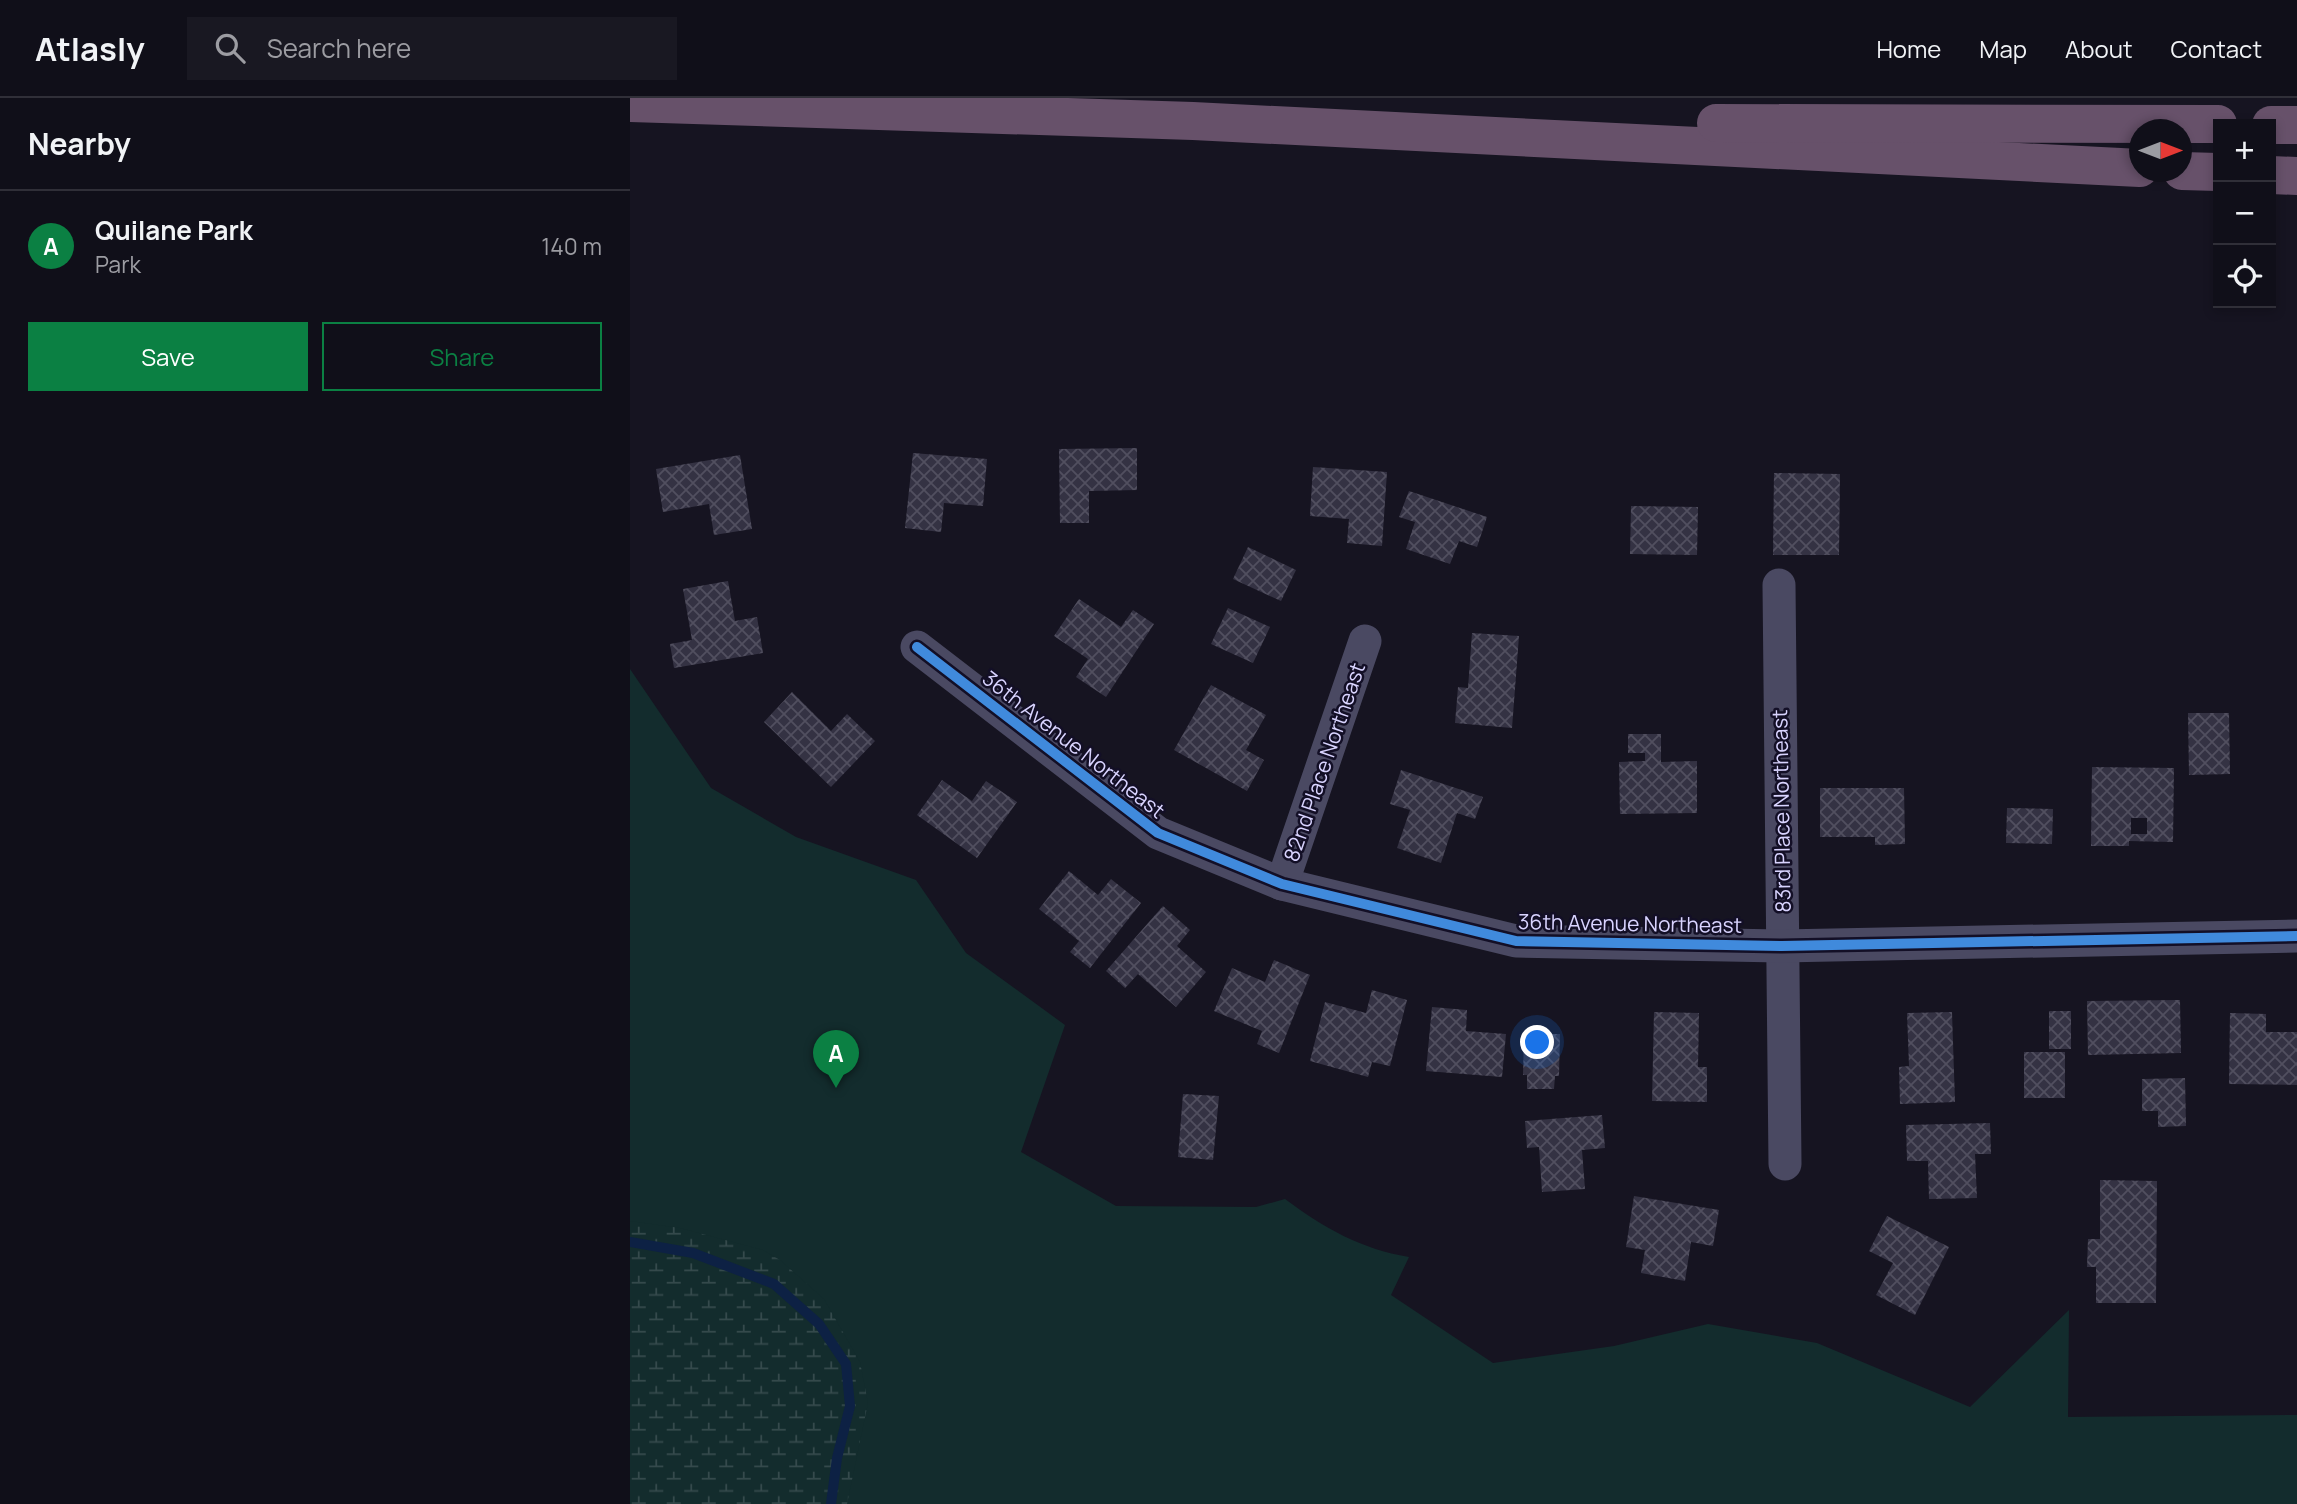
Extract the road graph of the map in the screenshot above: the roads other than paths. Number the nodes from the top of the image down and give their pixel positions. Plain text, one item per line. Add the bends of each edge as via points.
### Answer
1 (630, 103) edge
2 (1193, 121) junction
3 (2213, 124) edge
4 (2276, 125) edge
5 (2297, 125) edge
6 (2129, 168) edge
7 (2192, 171) edge
8 (2213, 172) edge
9 (2276, 175) edge
10 (2297, 176) edge
11 (1779, 585) dead end
12 (1365, 640) dead end
13 (917, 647) dead end
14 (1282, 884) junction
15 (2297, 936) edge
16 (1783, 946) junction
17 (1785, 1164) dead end

1 - 2 highway
2 - 3 highway
2 - 6 highway
4 - 5 highway
7 - 8 highway
9 - 10 highway
11 - 16 street, 83rd Place Northeast
12 - 14 street, 82nd Place Northeast
13 - 14 street, 36th Avenue Northeast via 1158,833
14 - 16 street, 36th Avenue Northeast via 1516,941
15 - 16 street, 36th Avenue Northeast
16 - 17 street, 83rd Place Northeast

